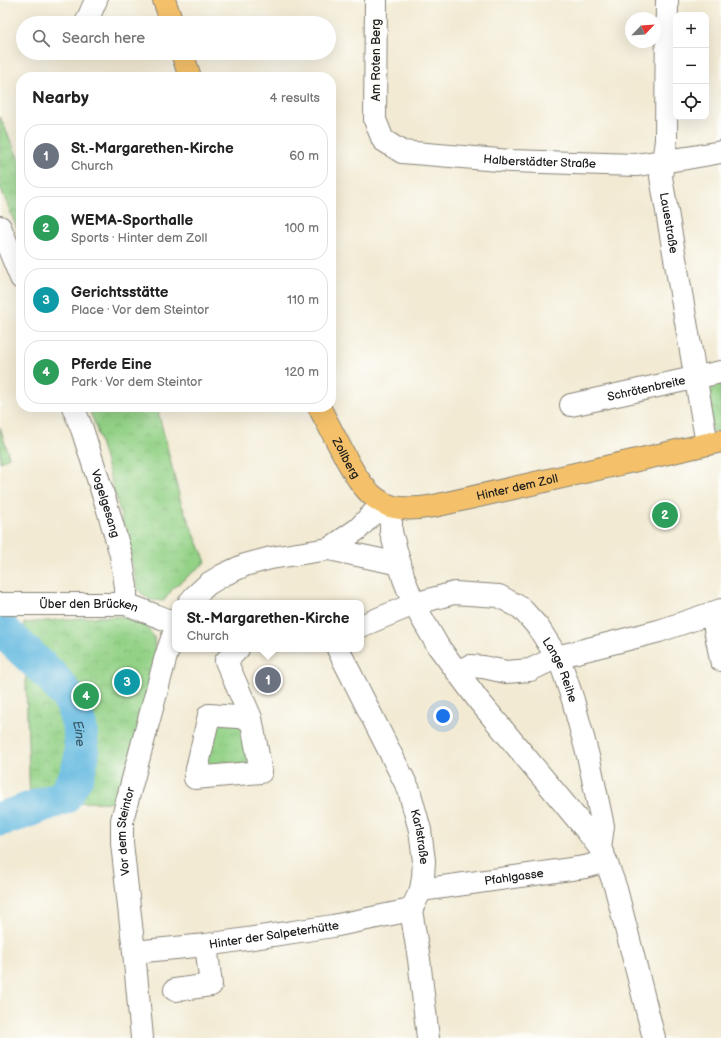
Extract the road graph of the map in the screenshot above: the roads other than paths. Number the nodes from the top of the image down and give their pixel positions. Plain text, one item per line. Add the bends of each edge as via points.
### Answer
1 (96, 0) edge
2 (164, 0) edge
3 (376, 0) edge
4 (667, 0) edge
5 (89, 16) edge
6 (170, 16) edge
7 (184, 60) edge
8 (188, 72) edge
9 (375, 120) joint
10 (721, 152) edge
11 (663, 161) junction
12 (0, 226) edge
13 (16, 266) edge
14 (721, 372) edge
15 (696, 378) junction
16 (571, 404) dead end
17 (75, 412) edge
18 (322, 412) edge
19 (714, 442) edge
20 (383, 502) junction
21 (329, 548) junction
22 (400, 564) junction
23 (192, 600) edge
24 (7, 604) edge
25 (126, 604) junction
26 (414, 604) junction
27 (716, 611) edge
28 (172, 623) edge
29 (364, 625) edge
30 (172, 639) edge
31 (235, 652) edge
32 (339, 652) edge
33 (557, 657) junction
34 (721, 660) edge
35 (457, 671) junction
36 (251, 718) dead end
37 (603, 855) junction
38 (421, 890) junction
39 (412, 910) junction
40 (206, 944) junction
41 (134, 952) junction
42 (175, 990) dead end
43 (142, 1038) edge
44 (428, 1038) edge
45 (654, 1038) edge

1 - 5 street
2 - 6 main road
3 - 9 street, Am Roten Berg
4 - 11 street, Lauestraße via 666,140
7 - 8 main road
9 - 11 street, Halberstädter Straße via 383,140 402,152 527,161 636,165
10 - 11 street, Halberstädter Straße
11 - 15 street, Lauestraße via 661,177
12 - 13 street
14 - 15 street, Schrötenbreite
15 - 16 street, Schrötenbreite
15 - 19 street, Lauestraße
17 - 25 street, Vogelgesang via 121,555
18 - 20 main road, Zollberg via 359,481 369,493
19 - 20 main road, Hinter dem Zoll via 434,506 403,508
20 - 21 street via 358,529
20 - 22 street, Lange Reihe
21 - 22 street
21 - 23 street via 245,565 208,584
22 - 26 street, Lange Reihe
24 - 25 street, Über den Brücken
25 - 28 street, Über den Brücken
26 - 29 street
26 - 33 street, Lange Reihe via 454,593 500,596 521,608 538,627
26 - 35 street, Lange Reihe via 438,646
27 - 33 street via 659,631
27 - 34 street
30 - 41 street, Vor dem Steintor via 122,820 122,843
31 - 36 street via 226,661
32 - 38 street, Karlstraße via 408,790 420,830 424,861
33 - 35 street via 530,670 506,672 470,666
33 - 37 street, Lange Reihe via 573,700 589,760 603,826
35 - 37 street, Lange Reihe via 587,831
37 - 38 street, Pfahlgasse via 585,868
37 - 45 street, Lange Reihe via 616,889
38 - 39 street, Karlstraße
39 - 40 street, Hinter der Salpeterhütte via 333,926
39 - 44 street
40 - 41 street, Hinter der Salpeterhütte
40 - 42 street via 212,985
41 - 43 street, Vor dem Steintor

